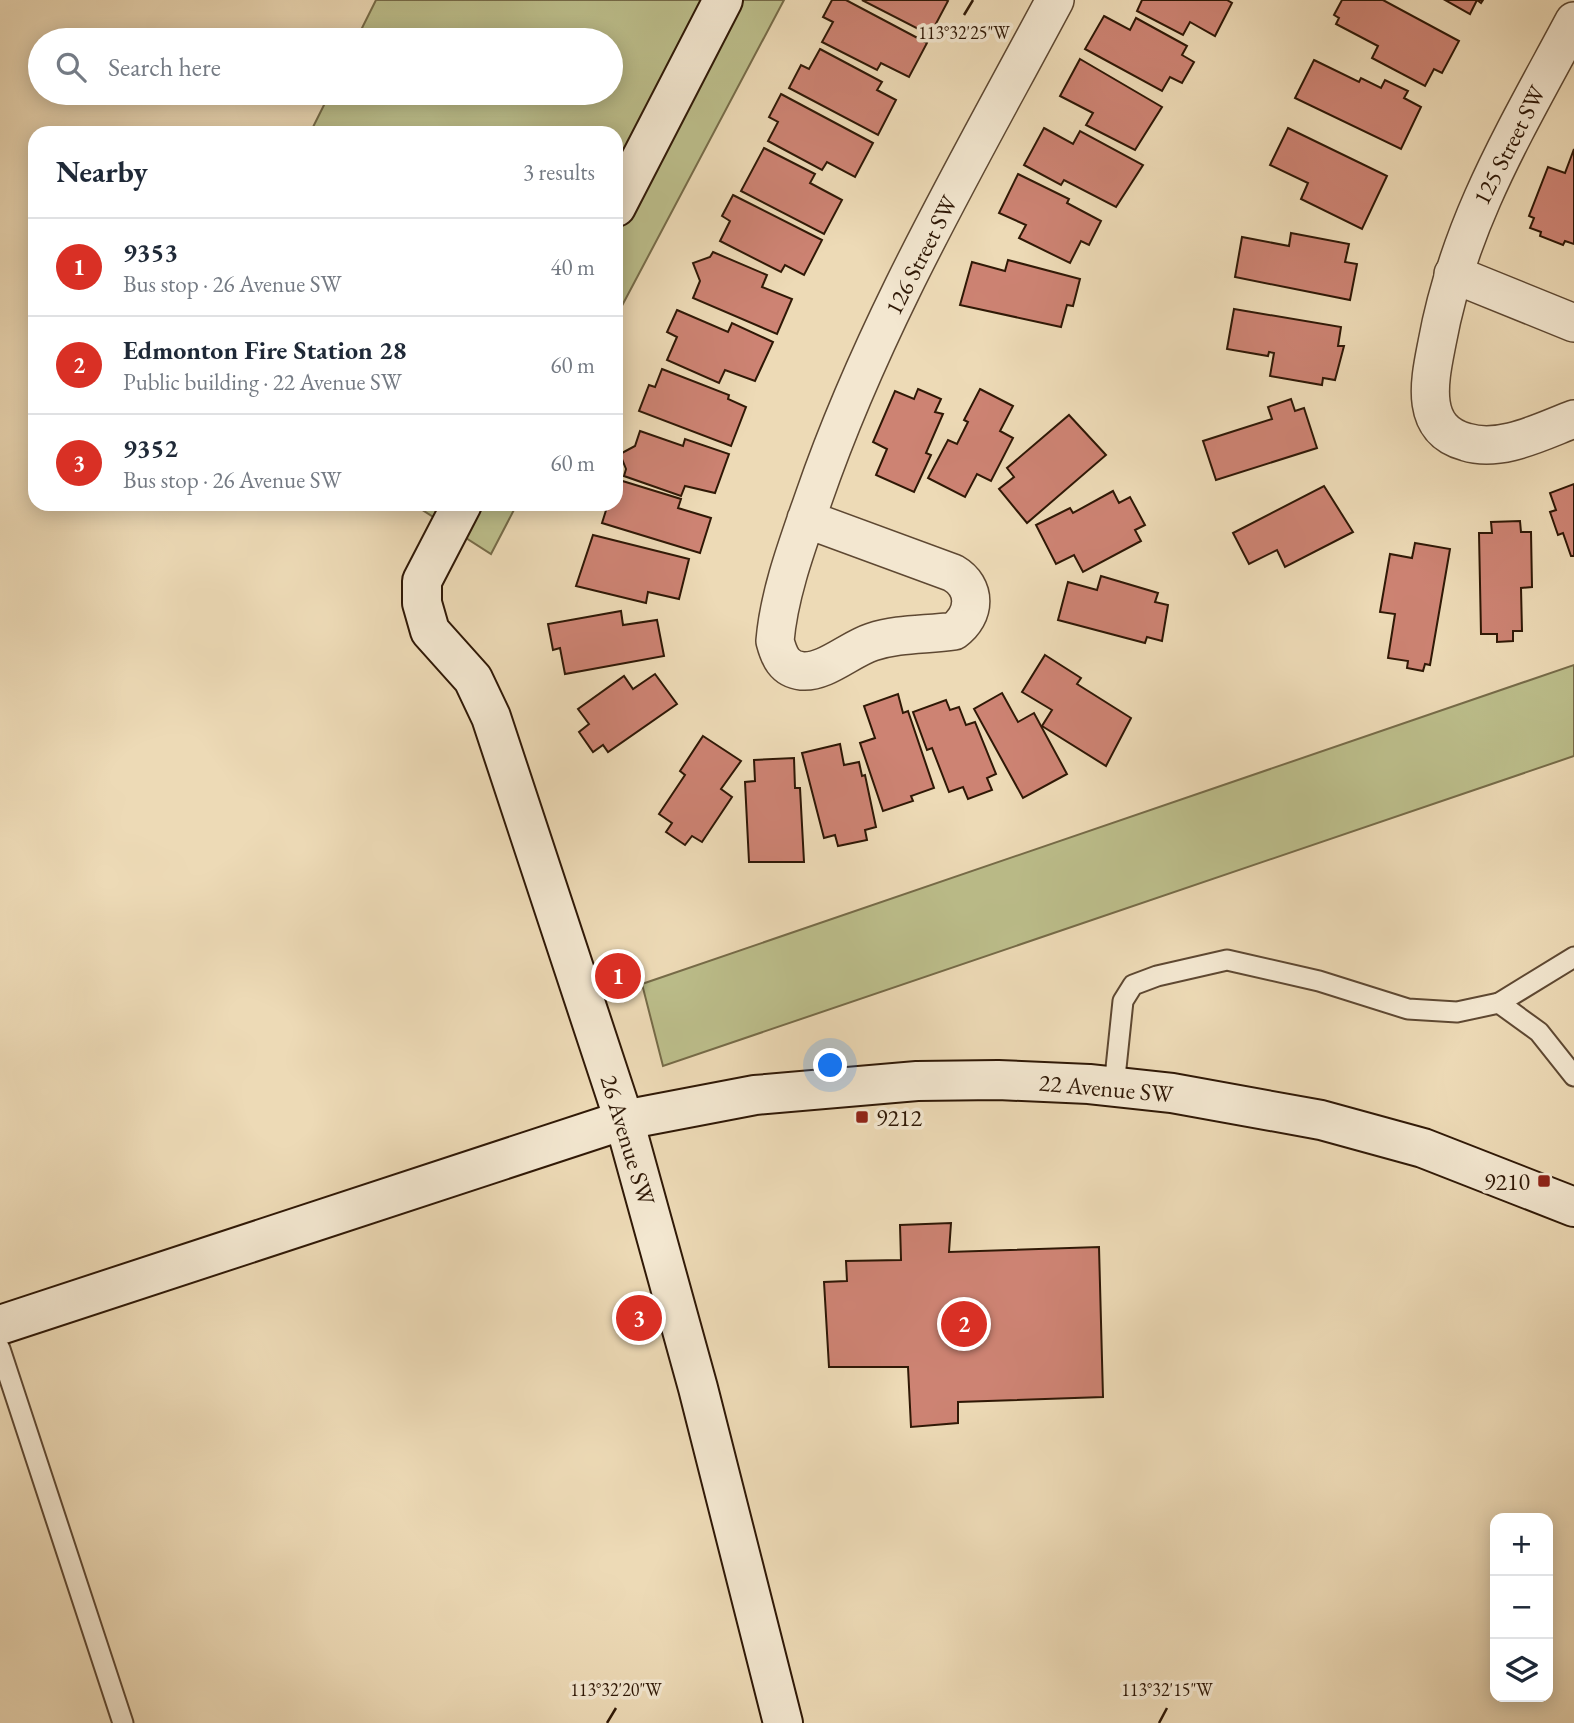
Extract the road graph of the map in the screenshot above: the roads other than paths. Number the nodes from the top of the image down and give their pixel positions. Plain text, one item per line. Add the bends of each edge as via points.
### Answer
1 (723, 0) edge
2 (1055, 0) edge
3 (1574, 20) edge
4 (623, 193) edge
5 (1453, 274) junction
6 (1574, 323) edge
7 (1574, 419) edge
8 (458, 511) edge
9 (806, 519) junction
10 (1574, 957) edge
11 (1499, 1003) junction
12 (1574, 1076) edge
13 (1114, 1087) junction
14 (624, 1120) junction
15 (1574, 1207) edge
16 (0, 1325) edge
17 (0, 1349) edge
18 (123, 1723) edge
19 (783, 1723) edge

1 - 4 street
2 - 9 street, 126 Street SW via 905,281 841,423
3 - 5 street, 125 Street SW via 1485,187
5 - 6 street
5 - 7 street, 125 Street SW via 1429,395 1438,423 1465,442 1498,444
8 - 14 street, 26 Avenue SW via 422,581 422,603 430,631 473,679 491,717
9 - 9 street, 126 Street SW via 776,628 779,656 786,665 810,671 871,642 910,633 954,631 968,616 972,604 969,589 953,573
10 - 11 lane
11 - 12 lane via 1539,1032
11 - 13 lane via 1457,1012 1408,1009 1319,981 1227,960 1133,985 1123,1001
13 - 14 street, 22 Avenue SW via 1017,1080 917,1081 755,1095
13 - 15 street, 22 Avenue SW via 1321,1120 1423,1148
14 - 16 street, 22 Avenue SW
14 - 19 street, 26 Avenue SW
17 - 18 lane

